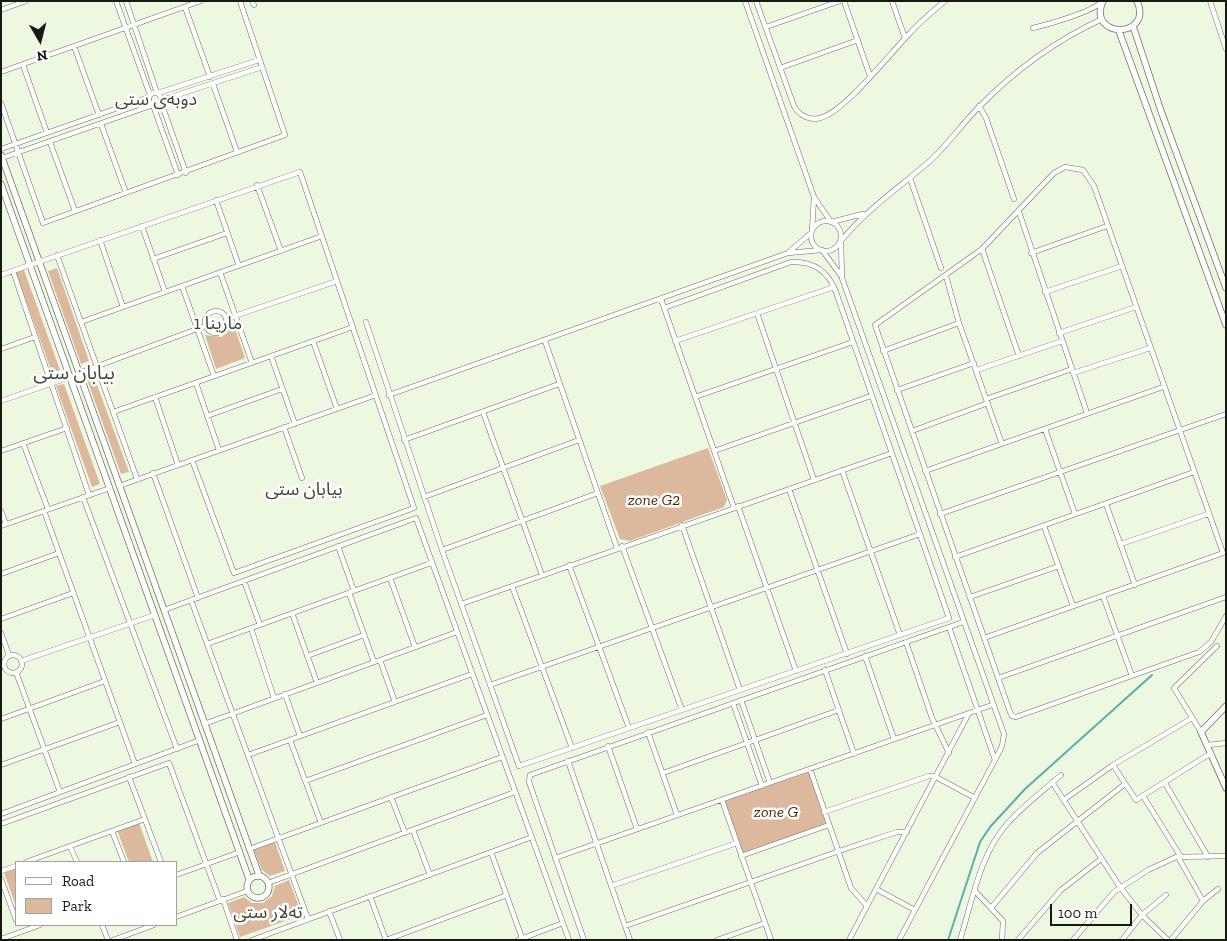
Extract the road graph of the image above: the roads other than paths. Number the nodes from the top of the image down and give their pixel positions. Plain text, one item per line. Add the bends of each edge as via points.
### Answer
1 (26, 1) edge
2 (116, 1) edge
3 (126, 1) edge
4 (201, 1) edge
5 (240, 1) edge
6 (745, 1) edge
7 (756, 1) edge
8 (840, 1) edge
9 (844, 1) edge
10 (892, 1) edge
11 (1103, 1) edge
12 (1146, 1) edge
13 (1210, 1) edge
14 (942, 2) edge
15 (1138, 3) edge
16 (184, 7) junction
17 (1, 10) edge
18 (1102, 19) junction
19 (134, 25) junction
20 (1133, 26) junction
21 (766, 27) junction
22 (126, 28) junction
23 (1033, 28) dead end
24 (1118, 30) junction
25 (905, 38) junction
26 (858, 40) junction
27 (74, 46) junction
28 (1226, 48) edge
29 (260, 60) junction
30 (23, 65) junction
31 (262, 67) junction
32 (780, 68) junction
33 (1, 72) edge
34 (870, 76) junction
35 (210, 77) junction
36 (213, 84) junction
37 (158, 93) junction
38 (150, 96) junction
39 (1156, 96) junction
40 (161, 101) junction
41 (1145, 101) junction
42 (1, 103) edge
43 (153, 105) junction
44 (979, 106) junction
45 (1161, 112) junction
46 (99, 115) junction
47 (1150, 116) junction
48 (102, 124) junction
49 (63, 128) junction
50 (47, 133) junction
51 (66, 136) junction
52 (50, 142) junction
53 (16, 144) junction
54 (1, 149) edge
55 (19, 152) junction
56 (237, 152) junction
57 (2, 157) edge
58 (186, 173) junction
59 (178, 175) junction
60 (910, 178) junction
61 (1, 184) edge
62 (257, 185) junction
63 (14, 190) junction
64 (5, 193) junction
65 (126, 194) junction
66 (814, 197) junction
67 (1014, 199) dead end
68 (216, 200) junction
69 (4, 202) edge
70 (75, 211) junction
71 (1019, 212) junction
72 (864, 214) junction
73 (832, 222) junction
74 (142, 226) junction
75 (1107, 226) junction
76 (812, 232) junction
77 (228, 233) junction
78 (322, 236) junction
79 (100, 240) junction
80 (841, 241) junction
81 (982, 249) junction
82 (822, 250) junction
83 (281, 251) junction
84 (788, 253) junction
85 (1031, 253) junction
86 (57, 255) junction
87 (153, 258) junction
88 (38, 262) junction
89 (30, 265) junction
90 (239, 266) junction
91 (1122, 266) junction
92 (941, 268) dead end
93 (13, 271) junction
94 (220, 272) junction
95 (1, 275) edge
96 (946, 276) junction
97 (842, 278) junction
98 (337, 281) junction
99 (182, 286) junction
100 (834, 287) junction
101 (1226, 288) edge
102 (165, 292) junction
103 (1045, 292) junction
104 (660, 299) junction
105 (123, 307) junction
106 (1136, 307) junction
107 (664, 308) junction
108 (757, 313) junction
109 (236, 316) junction
110 (226, 319) junction
111 (81, 322) junction
112 (366, 322) dead end
113 (959, 323) junction
114 (1226, 325) edge
115 (205, 326) junction
116 (353, 327) junction
117 (198, 329) junction
118 (1059, 333) junction
119 (35, 337) junction
120 (313, 341) junction
121 (545, 341) junction
122 (675, 341) junction
123 (1062, 341) junction
124 (853, 342) junction
125 (1150, 348) junction
126 (1, 349) edge
127 (882, 350) junction
128 (271, 356) junction
129 (1019, 356) junction
130 (252, 363) junction
131 (974, 363) junction
132 (97, 367) junction
133 (776, 369) junction
134 (977, 370) junction
135 (1073, 371) junction
136 (78, 374) junction
137 (214, 376) junction
138 (70, 377) junction
139 (196, 382) junction
140 (51, 384) junction
141 (559, 384) junction
142 (1163, 387) junction
143 (282, 389) junction
144 (897, 390) junction
145 (376, 395) junction
146 (389, 395) junction
147 (871, 396) junction
148 (155, 397) junction
149 (695, 397) junction
150 (1, 401) edge
151 (987, 401) junction
152 (337, 409) junction
153 (113, 412) junction
154 (483, 412) junction
155 (1088, 413) junction
156 (1226, 414) edge
157 (94, 416) junction
158 (208, 416) junction
159 (85, 419) junction
160 (794, 422) junction
161 (294, 424) junction
162 (66, 428) junction
163 (284, 428) junction
164 (1045, 429) junction
165 (1179, 430) junction
166 (912, 431) junction
167 (404, 440) junction
168 (579, 440) junction
169 (23, 443) junction
170 (1002, 444) junction
171 (219, 450) junction
172 (1, 451) edge
173 (714, 451) junction
174 (892, 453) junction
175 (192, 460) junction
176 (178, 465) junction
177 (503, 468) junction
178 (842, 470) junction
179 (925, 471) junction
180 (1194, 472) junction
181 (154, 473) junction
182 (1060, 473) junction
183 (302, 478) dead end
184 (137, 479) junction
185 (814, 480) junction
186 (119, 486) junction
187 (110, 488) junction
188 (789, 489) junction
189 (598, 493) junction
190 (90, 495) junction
191 (84, 497) junction
192 (424, 497) junction
193 (1106, 504) junction
194 (736, 507) junction
195 (46, 510) junction
196 (1, 512) edge
197 (940, 514) junction
198 (1075, 514) junction
199 (1208, 514) junction
200 (522, 521) junction
201 (4, 525) edge
202 (682, 526) junction
203 (1044, 526) junction
204 (920, 534) junction
205 (1120, 544) junction
206 (338, 546) junction
207 (620, 547) junction
208 (442, 550) junction
209 (871, 552) junction
210 (59, 554) junction
211 (1223, 554) junction
212 (955, 557) junction
213 (1226, 560) edge
214 (431, 563) junction
215 (569, 565) junction
216 (1059, 566) junction
217 (818, 571) junction
218 (1, 574) edge
219 (542, 575) junction
220 (390, 578) junction
221 (244, 581) junction
222 (1135, 584) junction
223 (512, 586) junction
224 (768, 589) junction
225 (352, 592) junction
226 (73, 593) junction
227 (1104, 596) junction
228 (970, 597) junction
229 (1226, 597) edge
230 (198, 598) junction
231 (191, 600) junction
232 (461, 604) junction
233 (1073, 606) junction
234 (712, 608) junction
235 (164, 610) junction
236 (292, 614) junction
237 (155, 615) junction
238 (1226, 616) edge
239 (1, 619) edge
240 (963, 622) junction
241 (130, 623) junction
242 (260, 625) junction
243 (949, 627) junction
244 (251, 628) junction
245 (652, 628) junction
246 (457, 632) junction
247 (1, 633) edge
248 (364, 635) junction
249 (900, 635) junction
250 (1117, 635) junction
251 (89, 637) junction
252 (984, 638) junction
253 (906, 642) junction
254 (207, 644) junction
255 (1217, 646) dead end
256 (415, 647) junction
257 (598, 648) junction
258 (846, 654) junction
259 (9, 655) junction
260 (307, 656) junction
261 (866, 656) junction
262 (21, 661) junction
263 (377, 661) junction
264 (543, 667) junction
265 (3, 668) edge
266 (184, 668) junction
267 (175, 670) junction
268 (825, 670) junction
269 (796, 671) junction
270 (16, 672) junction
271 (472, 674) junction
272 (1132, 676) junction
273 (998, 678) junction
274 (105, 681) junction
275 (317, 683) junction
276 (490, 685) junction
277 (740, 690) junction
278 (285, 694) junction
279 (274, 698) junction
280 (741, 700) junction
281 (395, 702) junction
282 (733, 703) junction
283 (992, 705) junction
284 (1226, 706) edge
285 (29, 708) junction
286 (682, 710) junction
287 (839, 710) junction
288 (978, 710) junction
289 (969, 713) junction
290 (232, 714) junction
291 (487, 715) junction
292 (1, 718) edge
293 (1192, 718) junction
294 (120, 722) junction
295 (204, 724) junction
296 (937, 724) junction
297 (629, 728) junction
298 (648, 732) junction
299 (1201, 732) junction
300 (300, 736) junction
301 (894, 739) junction
302 (200, 740) junction
303 (290, 740) junction
304 (755, 740) junction
305 (747, 743) junction
306 (1226, 744) edge
307 (1208, 745) junction
308 (608, 746) junction
309 (572, 748) junction
310 (44, 749) junction
311 (177, 749) junction
312 (949, 753) junction
313 (854, 754) junction
314 (1211, 754) junction
315 (248, 755) junction
316 (502, 757) junction
317 (995, 760) junction
318 (568, 761) junction
319 (135, 764) junction
320 (1113, 764) junction
321 (1, 765) edge
322 (810, 769) junction
323 (663, 773) junction
324 (1061, 775) dead end
325 (129, 777) junction
326 (936, 777) junction
327 (306, 781) junction
328 (1052, 782) junction
329 (770, 783) junction
330 (1165, 783) junction
331 (1125, 784) junction
332 (762, 786) junction
333 (1226, 788) edge
334 (60, 792) junction
335 (515, 792) junction
336 (1143, 796) junction
337 (391, 797) junction
338 (975, 798) junction
339 (1065, 799) junction
340 (722, 800) junction
341 (824, 812) junction
342 (1, 814) edge
343 (677, 815) junction
344 (145, 819) junction
345 (1078, 820) junction
346 (321, 823) junction
347 (1, 824) edge
348 (829, 825) junction
349 (637, 829) junction
350 (413, 830) junction
351 (112, 831) junction
352 (907, 832) junction
353 (405, 833) junction
354 (532, 837) junction
355 (278, 838) junction
356 (596, 843) junction
357 (737, 843) junction
358 (70, 846) junction
359 (249, 849) junction
360 (240, 852) junction
361 (491, 852) junction
362 (838, 852) junction
363 (741, 856) junction
364 (1226, 856) edge
365 (1180, 857) junction
366 (1208, 857) junction
367 (555, 858) junction
368 (1101, 859) junction
369 (31, 861) edge
370 (77, 861) edge
371 (124, 861) edge
372 (161, 861) edge
373 (206, 864) junction
374 (15, 866) edge
375 (1, 872) edge
376 (178, 874) edge
377 (292, 875) junction
378 (430, 875) junction
379 (258, 876) junction
380 (1, 879) edge
381 (249, 879) junction
382 (268, 883) junction
383 (750, 883) junction
384 (611, 886) junction
385 (1120, 887) junction
386 (876, 889) junction
387 (1218, 890) dead end
388 (247, 891) junction
389 (975, 892) junction
390 (506, 895) junction
391 (1166, 895) dead end
392 (370, 896) junction
393 (222, 900) junction
394 (1203, 901) junction
395 (867, 906) junction
396 (991, 908) junction
397 (915, 910) junction
398 (329, 911) junction
399 (1142, 915) junction
400 (178, 916) edge
401 (15, 917) edge
402 (308, 919) junction
403 (563, 923) junction
404 (765, 923) junction
405 (18, 926) edge
406 (37, 926) edge
407 (102, 926) edge
408 (151, 926) edge
409 (625, 926) junction
410 (21, 932) junction
411 (1, 939) edge
412 (520, 939) edge
413 (719, 939) edge
414 (108, 940) edge
415 (114, 940) edge
416 (237, 940) edge
417 (252, 940) edge
418 (340, 940) edge
419 (386, 940) edge
420 (569, 940) edge
421 (584, 940) edge
422 (630, 940) edge
423 (771, 940) edge
424 (849, 940) edge
425 (899, 940) edge
426 (960, 940) edge
427 (1002, 940) edge
428 (1018, 940) edge
429 (1073, 940) edge
430 (1122, 940) edge
431 (1170, 940) edge

1 - 17 street
2 - 22 street
3 - 19 street
4 - 16 street
5 - 29 street
6 - 66 street
7 - 21 street
8 - 21 street
9 - 26 street
10 - 25 street
11 - 18 street
11 - 23 street via 1093,10
12 - 15 street
13 - 28 street
14 - 25 street
15 - 20 street via 1138,18
16 - 19 street
16 - 35 street
18 - 24 street via 1109,27
18 - 44 street via 1042,54
19 - 22 street
19 - 37 street
20 - 24 street
20 - 39 street
21 - 32 street
22 - 27 street
22 - 38 street
24 - 41 street
25 - 34 street
26 - 32 street
26 - 34 street
27 - 30 street
27 - 46 street
29 - 31 street
29 - 35 street
30 - 33 street
30 - 50 street
31 - 36 street
31 - 56 street via 285,135
32 - 34 street via 794,106 802,115 813,119 827,115
35 - 37 street
36 - 40 street
36 - 56 street
37 - 38 street
37 - 40 street
38 - 43 street
38 - 46 street
39 - 41 street
39 - 45 street
40 - 43 street
40 - 58 street
41 - 47 street
42 - 53 street
43 - 48 street
43 - 59 street
44 - 60 street via 948,143
44 - 67 street
45 - 47 street
45 - 101 street
46 - 49 street
47 - 114 street
48 - 51 street
48 - 65 street
49 - 50 street
49 - 51 street
50 - 53 street
51 - 52 street
52 - 55 street
52 - 70 street
53 - 54 street
53 - 55 street
55 - 57 street
55 - 70 street via 42,223
56 - 58 street
57 - 63 street
58 - 59 street
59 - 65 street
60 - 72 street
60 - 92 street
61 - 64 street
62 - 68 street
62 - 78 street via 299,172
62 - 83 street
63 - 64 street
63 - 88 street
64 - 69 street
65 - 70 street
66 - 73 street
66 - 76 street
68 - 74 street
68 - 77 street
69 - 89 street
71 - 75 street via 1054,173 1072,167 1083,170 1090,178
71 - 81 street
71 - 85 street
72 - 73 street
72 - 80 street
73 - 76 street via 820,223
73 - 80 street via 840,230
74 - 79 street
74 - 87 street
75 - 85 street
75 - 91 street
76 - 82 street via 814,244
76 - 84 street
77 - 87 street
77 - 90 street
78 - 83 street
78 - 98 street
79 - 86 street
79 - 105 street
80 - 82 street via 833,250
80 - 97 street
81 - 96 street
81 - 129 street
82 - 84 street
82 - 97 street
83 - 90 street
84 - 104 street
85 - 103 street
86 - 88 street
86 - 111 street
87 - 102 street
88 - 89 street
88 - 136 street
89 - 93 street
89 - 138 street
90 - 94 street
91 - 103 street
91 - 106 street
93 - 95 street
93 - 119 street
94 - 99 street
94 - 109 street
96 - 113 street
96 - 127 street via 878,320 875,329
97 - 240 street
98 - 109 street
98 - 116 street
99 - 102 street
99 - 117 street
100 - 107 street via 820,268 809,263 791,262
100 - 108 street
100 - 124 street
102 - 105 street
103 - 118 street
104 - 107 street
104 - 121 street
105 - 111 street
106 - 118 street
106 - 125 street
107 - 122 street
108 - 122 street
108 - 133 street
109 - 110 street
109 - 130 street
110 - 115 street via 219,312 212,312 205,319
110 - 115 street via 226,327 221,332 213,334
111 - 132 street
112 - 146 street
113 - 127 street
113 - 131 street
115 - 117 street
116 - 120 street
116 - 145 street
117 - 132 street
117 - 137 street
118 - 123 street
119 - 126 street
119 - 140 street
120 - 128 street
120 - 152 street
121 - 141 street
121 - 146 street
122 - 149 street
123 - 129 street
123 - 135 street
124 - 133 street
124 - 147 street
125 - 135 street
125 - 142 street
127 - 144 street
128 - 130 street
128 - 143 street
129 - 134 street
130 - 137 street
131 - 134 street
131 - 144 street
132 - 136 street
132 - 153 street
133 - 149 street
133 - 160 street
134 - 151 street
135 - 151 street
135 - 155 street
136 - 157 street
137 - 139 street
138 - 140 street
138 - 159 street
139 - 148 street
139 - 158 street
140 - 150 street
140 - 162 street
141 - 154 street
141 - 168 street
142 - 155 street
142 - 165 street
143 - 158 street
143 - 161 street
144 - 166 street
145 - 152 street
145 - 175 street via 414,508 234,573
146 - 167 street
147 - 160 street
147 - 174 street
148 - 153 street
148 - 176 street
149 - 173 street
151 - 166 street
151 - 170 street
152 - 161 street
153 - 184 street
154 - 167 street
154 - 177 street
155 - 164 street
156 - 165 street
157 - 159 street
157 - 186 street
158 - 171 street
159 - 187 street
160 - 173 street
160 - 185 street
161 - 163 street
162 - 169 street
162 - 190 street
163 - 171 street
163 - 183 street
164 - 170 street
164 - 182 street
165 - 180 street
165 - 182 street
166 - 179 street
167 - 192 street
168 - 177 street
168 - 189 street
169 - 172 street
169 - 195 street
170 - 179 street
171 - 175 street
173 - 194 street
174 - 178 street
174 - 204 street
175 - 176 street
176 - 181 street
177 - 192 street
177 - 200 street
178 - 185 street
178 - 209 street
179 - 197 street
180 - 193 street
180 - 199 street
181 - 184 street
181 - 230 street
182 - 197 street
182 - 198 street
184 - 186 street
185 - 188 street
186 - 235 street
187 - 190 street
187 - 237 street
188 - 194 street
188 - 217 street
189 - 200 street
189 - 207 street
190 - 191 street
191 - 195 street
191 - 241 street
192 - 208 street
193 - 198 street
193 - 205 street
194 - 202 street
194 - 224 street
195 - 201 street
195 - 210 street
196 - 201 street
197 - 212 street
198 - 203 street
199 - 205 street
199 - 211 street
200 - 208 street
200 - 219 street
202 - 207 street
202 - 234 street
203 - 212 street
203 - 216 street
204 - 209 street
204 - 249 street via 949,618
205 - 222 street
206 - 214 street via 416,518
206 - 221 street
206 - 225 street
207 - 215 street
207 - 245 street
208 - 232 street
209 - 217 street
209 - 249 street
210 - 218 street
210 - 226 street
211 - 213 street
211 - 222 street
212 - 228 street
214 - 220 street
214 - 246 street
215 - 219 street
215 - 257 street
216 - 228 street
216 - 233 street
217 - 224 street
217 - 258 street
219 - 223 street
220 - 225 street
220 - 256 street
221 - 230 street
221 - 242 street
222 - 227 street
223 - 232 street
223 - 264 street
224 - 234 street
224 - 269 street
225 - 236 street
225 - 248 street
226 - 239 street
226 - 251 street
227 - 233 street
227 - 250 street
228 - 252 street
229 - 250 street
230 - 231 street
231 - 235 street
231 - 254 street
232 - 276 street
233 - 252 street
234 - 245 street
234 - 277 street
235 - 266 street
236 - 242 street
236 - 260 street
237 - 241 street
237 - 267 street
238 - 272 street via 1211,642 1199,652
240 - 243 street
240 - 283 street
241 - 251 street
241 - 311 street
242 - 244 street
243 - 253 street
243 - 288 street
244 - 254 street
244 - 279 street
245 - 257 street
245 - 286 street
246 - 256 street
246 - 271 street
247 - 259 street
248 - 260 street
248 - 263 street
249 - 258 street
250 - 272 street
250 - 273 street
251 - 262 street
251 - 274 street
252 - 273 street
253 - 261 street
253 - 296 street via 932,718
254 - 290 street
255 - 293 street via 1175,687
256 - 263 street
257 - 264 street
257 - 297 street
258 - 269 street
259 - 262 street via 15,655
259 - 265 street
260 - 275 street
261 - 268 street
261 - 301 street
262 - 270 street
263 - 275 street
263 - 281 street
264 - 276 street
264 - 309 street
265 - 270 street
266 - 267 street
266 - 295 street
267 - 302 street
268 - 280 street
268 - 287 street
269 - 277 street
270 - 285 street
271 - 281 street
271 - 291 street
272 - 273 street via 1016,717 1010,712
274 - 285 street
274 - 294 street
275 - 278 street
276 - 309 street via 519,766
277 - 286 street
278 - 279 street
278 - 300 street
279 - 290 street
280 - 282 street
280 - 304 street
281 - 300 street
282 - 298 street
282 - 305 street
283 - 288 street
283 - 317 street via 1004,734
284 - 299 street
285 - 292 street
285 - 310 street
286 - 297 street
287 - 304 street
287 - 313 street
288 - 289 street
288 - 317 street
289 - 296 street
289 - 312 street
290 - 295 street
290 - 315 street
291 - 316 street
291 - 327 street
293 - 299 street
293 - 320 street
294 - 310 street
294 - 319 street
295 - 359 street
296 - 301 street
296 - 312 street
297 - 309 street
298 - 308 street
298 - 323 street
299 - 307 street
300 - 303 street
301 - 313 street
302 - 311 street
302 - 360 street
303 - 315 street
303 - 327 street
304 - 305 street
304 - 329 street
305 - 323 street
305 - 332 street
306 - 307 street
307 - 314 street
308 - 318 street
308 - 349 street
310 - 321 street
310 - 334 street
311 - 319 street
312 - 326 street
313 - 322 street
314 - 330 street
314 - 333 street
315 - 355 street
316 - 335 street
316 - 337 street
317 - 338 street
318 - 356 street
318 - 367 street via 534,772 528,778
319 - 334 street
320 - 331 street
320 - 339 street
322 - 329 street
322 - 341 street
323 - 343 street
324 - 328 street
325 - 344 street
325 - 347 street
325 - 373 street via 170,763
326 - 338 street
326 - 341 street via 929,776
326 - 352 street
327 - 346 street
328 - 339 street
328 - 389 street via 996,838
329 - 332 street
330 - 336 street
330 - 366 street
331 - 336 street via 1136,800
331 - 345 street
332 - 340 street
334 - 342 street
335 - 350 street
335 - 354 street
336 - 365 street
337 - 346 street
337 - 353 street
338 - 397 street
339 - 345 street
340 - 343 street
340 - 357 street
341 - 348 street
343 - 349 street
344 - 351 street
344 - 372 street
345 - 368 street
345 - 396 street via 1037,853
346 - 355 street
348 - 362 street
348 - 363 street
349 - 356 street
350 - 353 street
350 - 378 street
351 - 358 street
351 - 371 street
352 - 362 street via 893,833
352 - 386 street
353 - 377 street
354 - 361 street
354 - 403 street
355 - 359 street
355 - 377 street
356 - 367 street
356 - 384 street
357 - 363 street
357 - 384 street
358 - 369 street
358 - 370 street
359 - 379 street
360 - 373 street
360 - 381 street
361 - 378 street
361 - 390 street
362 - 383 street
362 - 395 street via 851,888
363 - 383 street
364 - 366 street
365 - 366 street
365 - 385 street via 1148,870
365 - 394 street
367 - 421 street
368 - 385 street
368 - 428 street via 1061,890
373 - 376 street
373 - 393 street
374 - 375 street
377 - 382 street
377 - 402 street
378 - 392 street
379 - 381 street
379 - 382 street
380 - 401 street
381 - 388 street
382 - 388 street via 268,892 263,897 252,896
383 - 404 street
383 - 409 street
384 - 409 street
385 - 399 street
385 - 429 street
386 - 395 street
386 - 397 street
387 - 394 street
388 - 393 street
389 - 396 street
389 - 426 street
390 - 412 street
390 - 419 street
391 - 399 street
392 - 398 street
392 - 419 street
393 - 400 street
393 - 416 street
394 - 431 street
395 - 424 street
396 - 427 street via 1003,921
397 - 425 street
398 - 402 street
398 - 418 street
399 - 430 street
399 - 431 street
402 - 417 street
403 - 412 street
403 - 420 street
404 - 413 street
404 - 423 street
405 - 410 street
406 - 410 street
407 - 414 street
408 - 415 street
409 - 422 street
410 - 411 street

